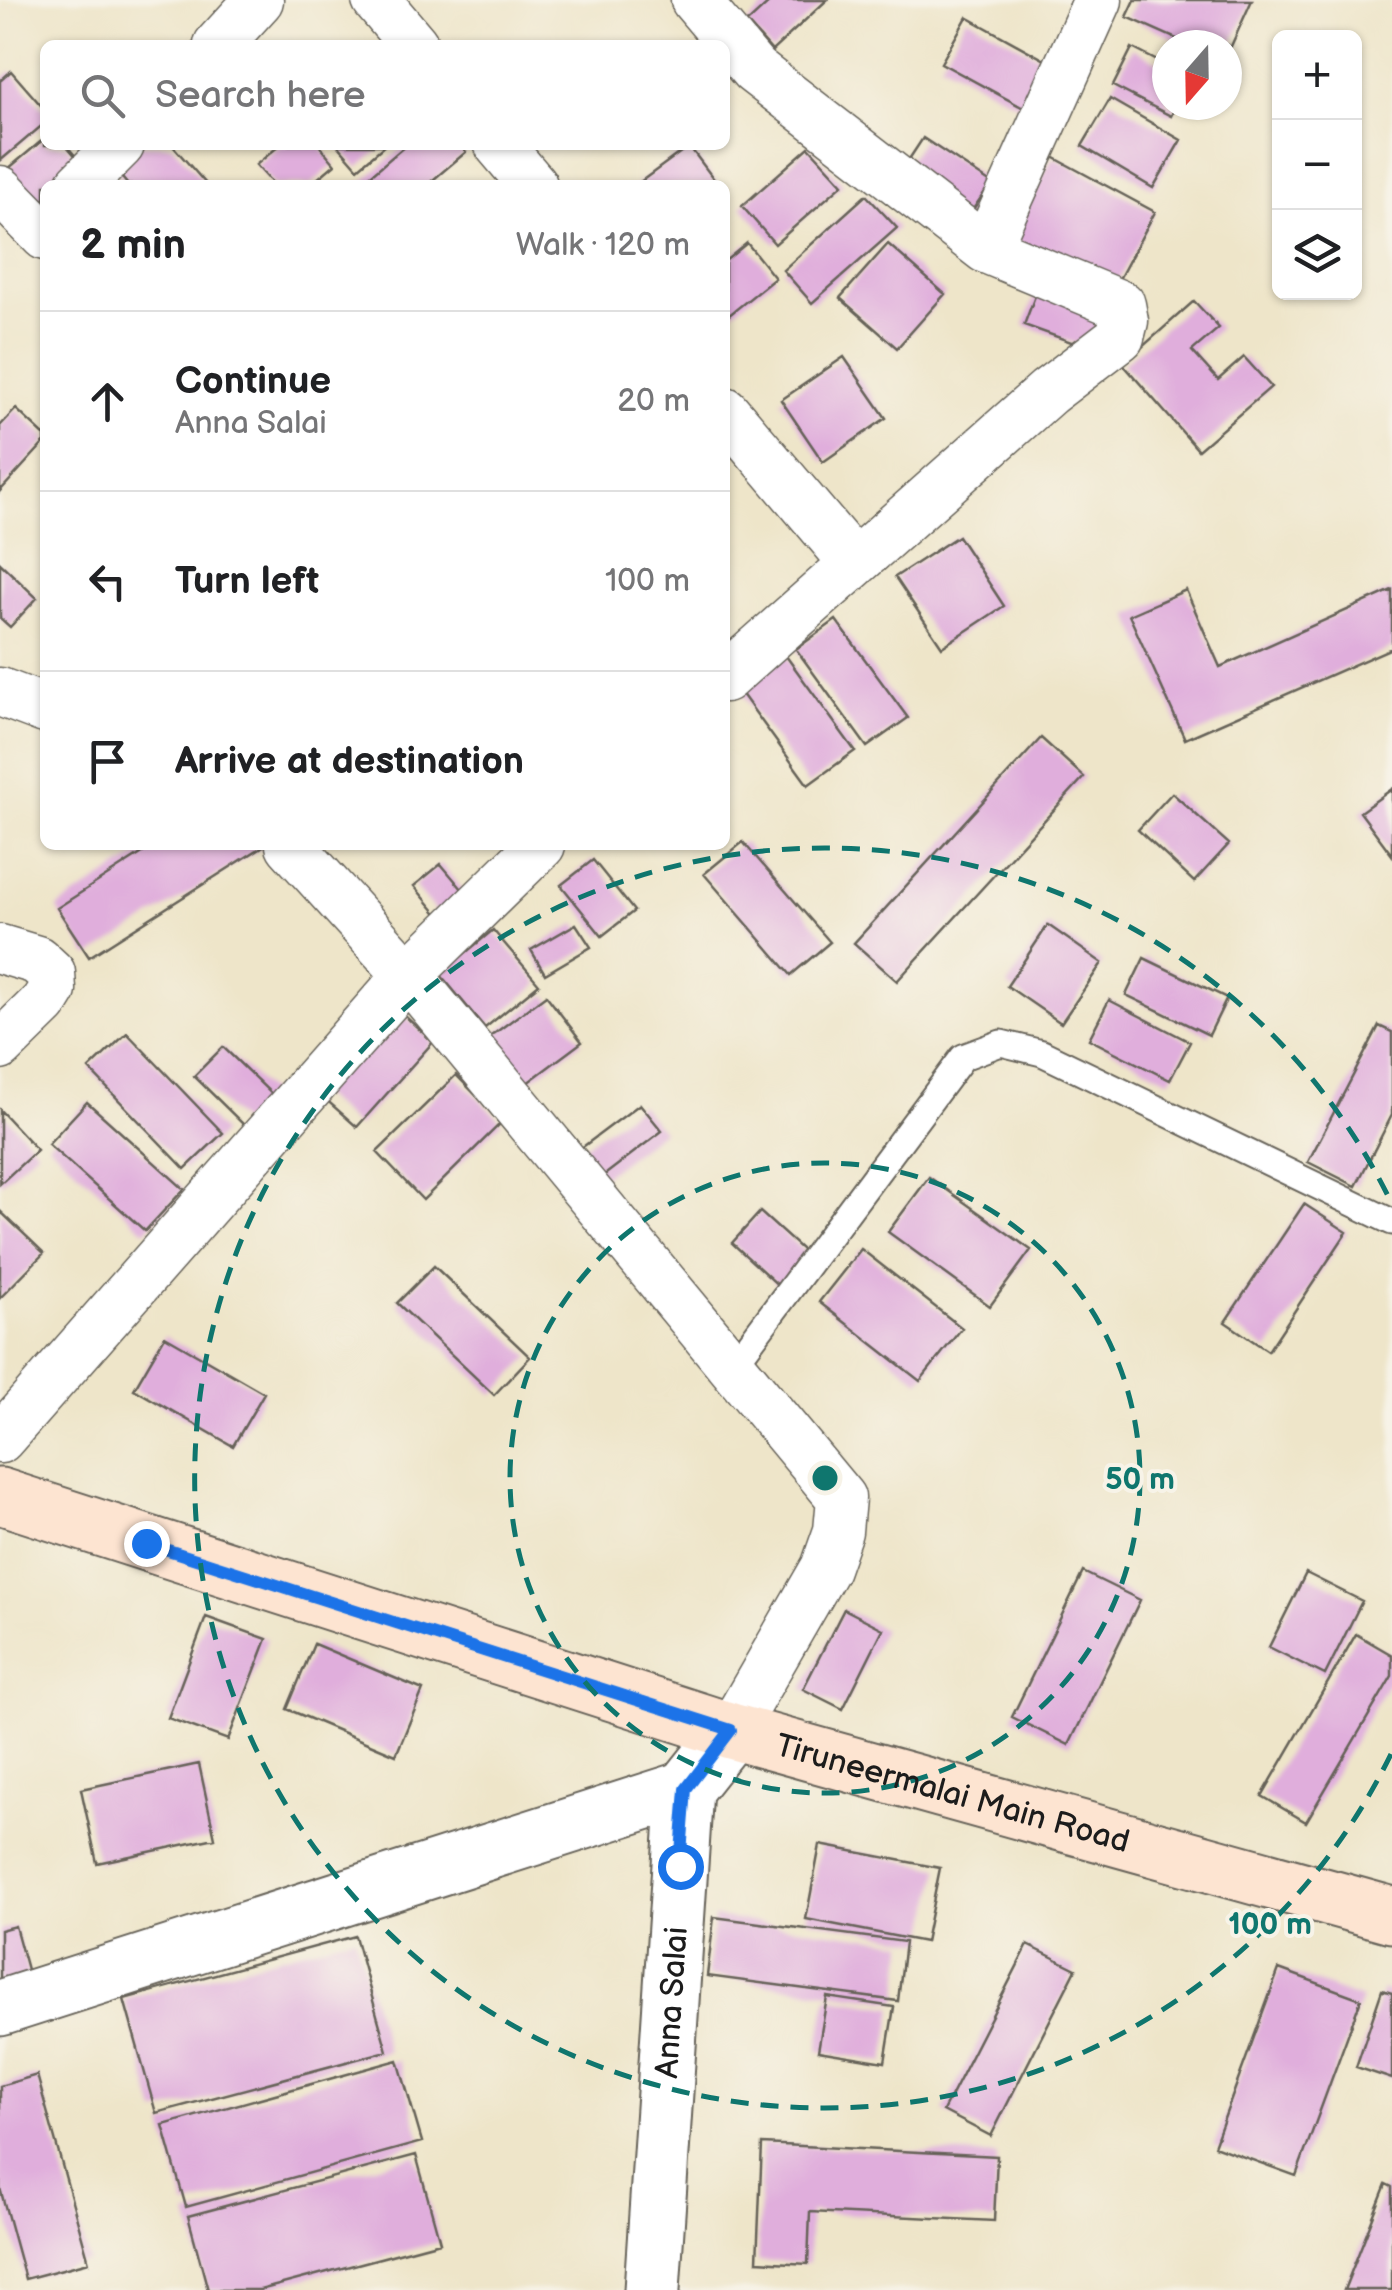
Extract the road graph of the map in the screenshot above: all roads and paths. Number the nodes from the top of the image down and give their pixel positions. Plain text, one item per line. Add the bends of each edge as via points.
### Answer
1 (259, 0) edge
2 (376, 0) edge
3 (696, 0) edge
4 (1098, 0) edge
5 (223, 40) edge
6 (410, 40) edge
7 (729, 40) edge
8 (730, 41) edge
9 (115, 150) edge
10 (503, 150) edge
11 (85, 180) edge
12 (529, 180) edge
13 (0, 190) edge
14 (40, 225) edge
15 (986, 249) junction
16 (730, 417) edge
17 (854, 563) junction
18 (730, 674) edge
19 (0, 692) edge
20 (40, 707) edge
21 (295, 850) edge
22 (537, 850) edge
23 (0, 949) edge
24 (408, 975) junction
25 (0, 1046) edge
26 (1392, 1222) edge
27 (732, 1367) junction
28 (0, 1440) edge
29 (0, 1496) edge
30 (731, 1730) junction
31 (686, 1789) junction
32 (1392, 1915) edge
33 (0, 2008) edge
34 (652, 2290) edge

1 - 5 street
2 - 6 street
3 - 7 street
4 - 15 street
8 - 15 street via 754,70
9 - 11 street
10 - 12 street
13 - 14 street
15 - 17 street via 1121,304 1120,337
16 - 17 street
17 - 18 street
19 - 20 street
21 - 24 street
22 - 24 street
23 - 25 street via 37,960 51,973 52,990
24 - 27 street
24 - 28 street
26 - 27 lane via 1042,1053 1001,1043 963,1056
27 - 30 street via 841,1498 825,1568
29 - 30 main road, Tiruneermalai Main Road
30 - 31 street
30 - 32 main road, Tiruneermalai Main Road
31 - 33 street
31 - 34 street, Anna Salai

